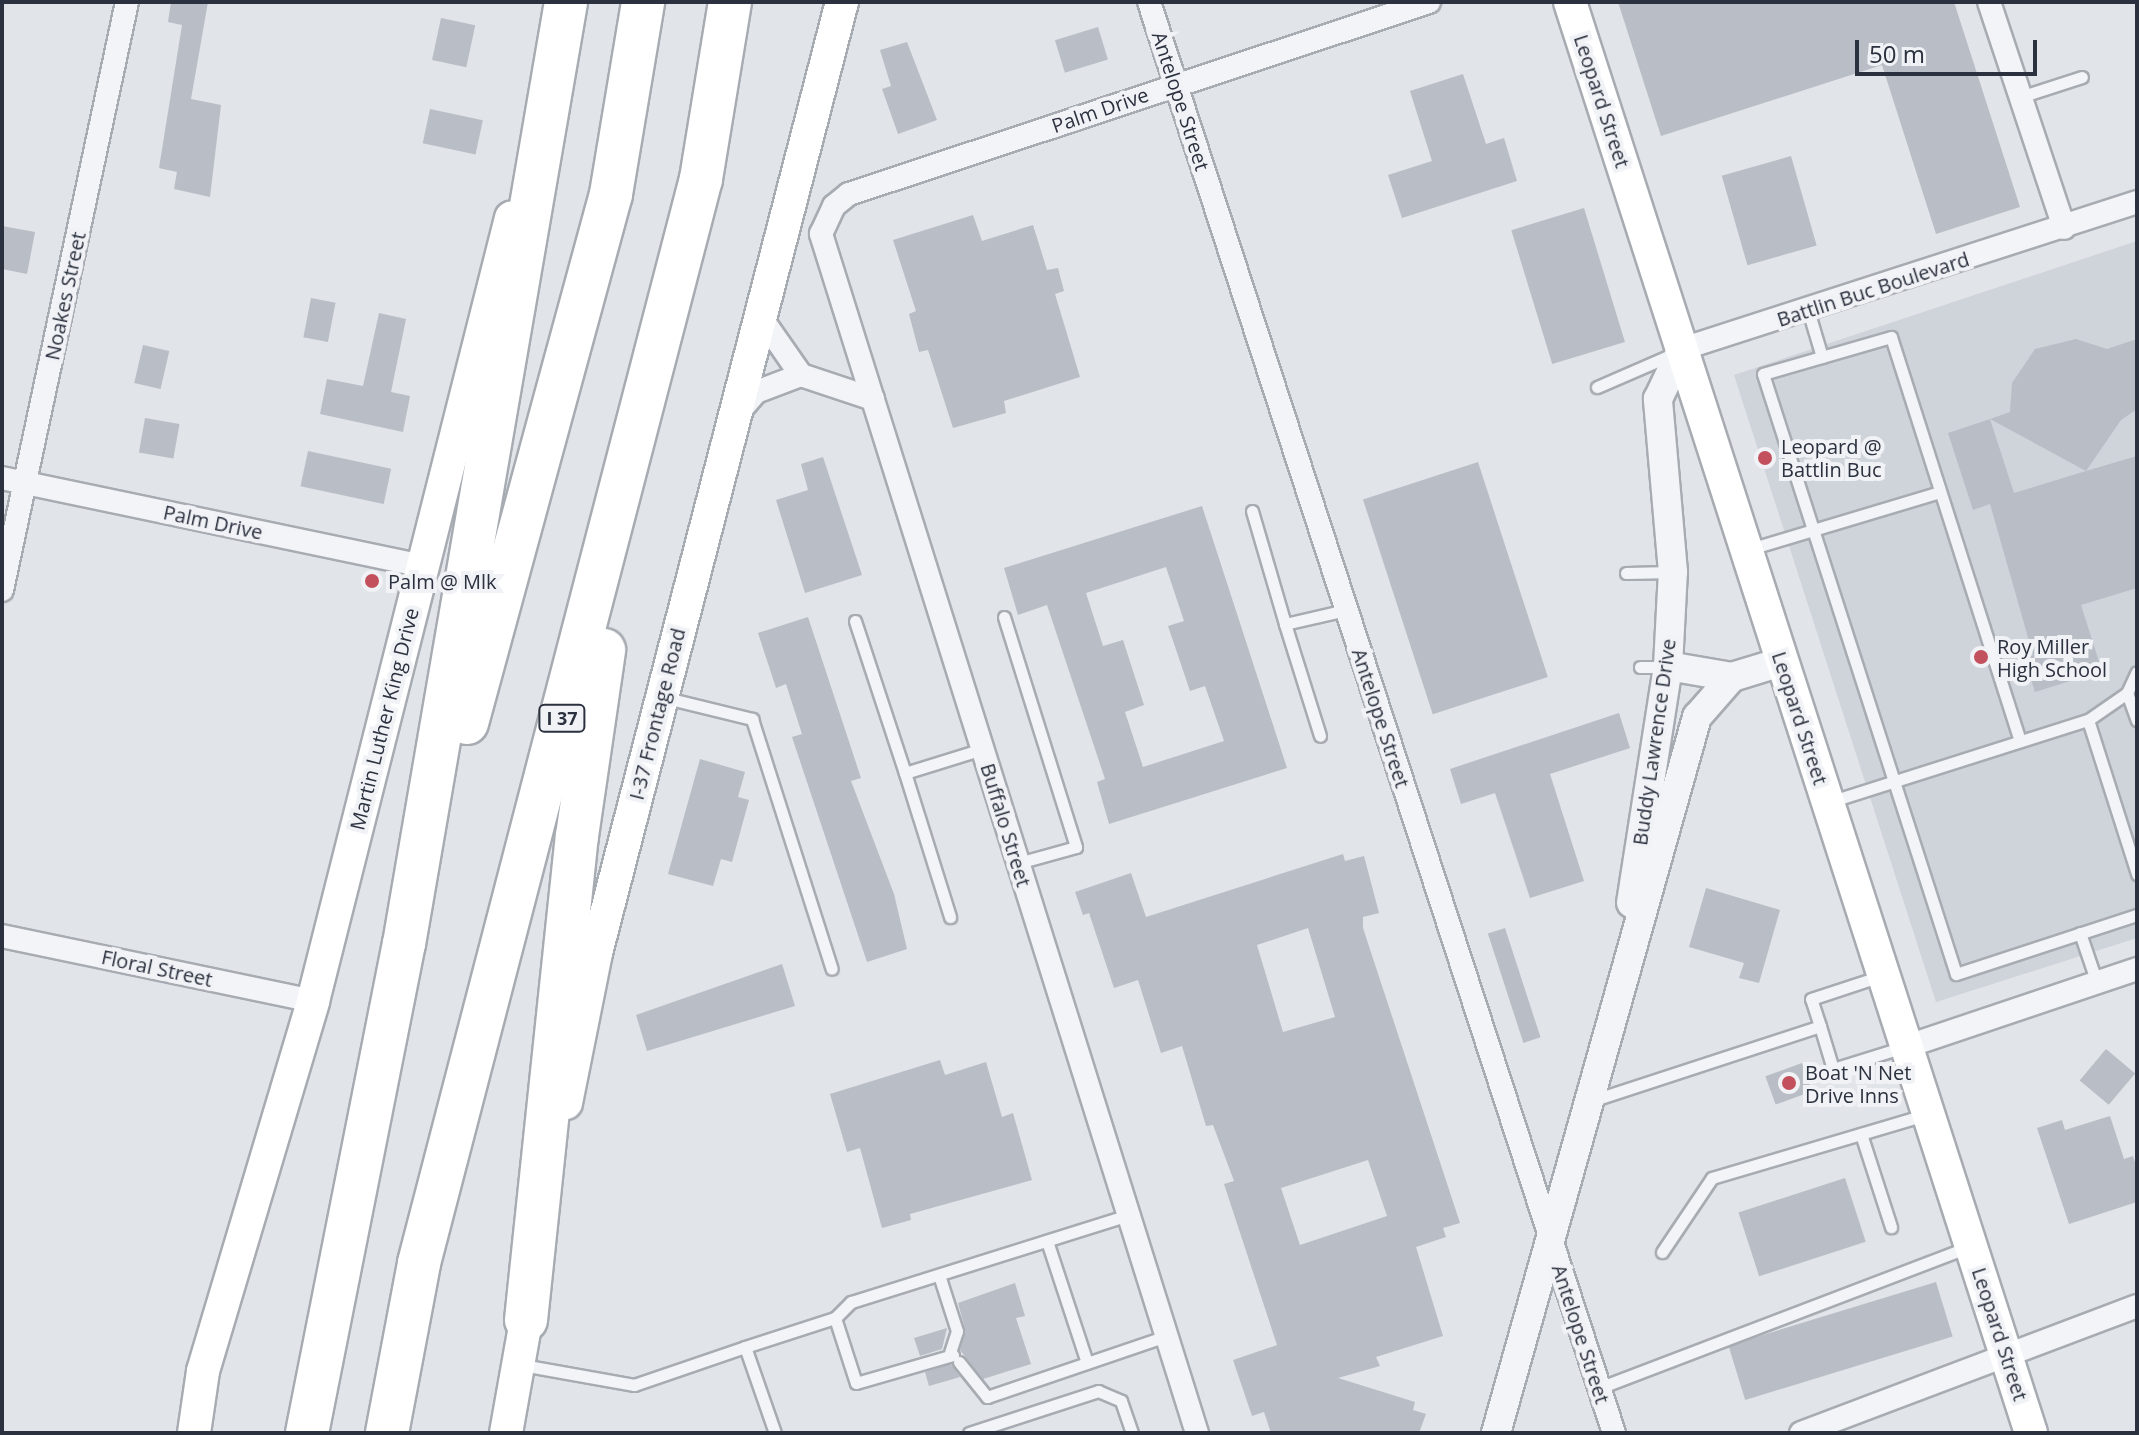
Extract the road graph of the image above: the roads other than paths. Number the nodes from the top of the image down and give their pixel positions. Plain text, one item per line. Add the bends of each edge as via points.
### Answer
1 (127, 2) edge
2 (566, 2) edge
3 (643, 2) edge
4 (730, 2) edge
5 (842, 2) edge
6 (1149, 2) edge
7 (1429, 2) edge
8 (1570, 2) edge
9 (1989, 2) edge
10 (2082, 77) dead end
11 (1175, 85) junction
12 (2020, 97) junction
13 (2137, 202) edge
14 (826, 218) joint
15 (2064, 228) junction
16 (671, 301) junction
17 (1808, 310) junction
18 (760, 316) junction
19 (1682, 349) junction
20 (1822, 357) junction
21 (801, 375) junction
22 (1597, 387) dead end
23 (873, 399) junction
24 (731, 421) junction
25 (2, 478) edge
26 (25, 483) junction
27 (1940, 492) junction
28 (1252, 511) dead end
29 (1814, 532) junction
30 (1746, 551) junction
31 (423, 566) junction
32 (1673, 572) junction
33 (1626, 573) dead end
34 (2, 590) edge
35 (1346, 610) junction
36 (1004, 617) dead end
37 (855, 621) dead end
38 (1285, 624) junction
39 (1781, 662) junction
40 (1658, 672) junction
41 (2137, 672) edge
42 (1732, 677) junction
43 (2127, 693) junction
44 (661, 697) junction
45 (1697, 717) junction
46 (2088, 720) junction
47 (2137, 720) edge
48 (1320, 736) dead end
49 (2020, 741) junction
50 (982, 749) junction
51 (905, 773) junction
52 (1896, 780) junction
53 (1828, 803) junction
54 (1018, 863) junction
55 (2137, 874) edge
56 (2137, 915) edge
57 (950, 917) dead end
58 (2080, 933) junction
59 (2, 936) edge
60 (404, 944) junction
61 (832, 969) dead end
62 (2137, 969) edge
63 (1885, 974) junction
64 (2097, 983) junction
65 (313, 1001) junction
66 (1820, 1026) junction
67 (1606, 1042) junction
68 (1908, 1046) junction
69 (1590, 1102) junction
70 (1929, 1113) junction
71 (1861, 1134) junction
72 (1129, 1215) junction
73 (1891, 1227) dead end
74 (1047, 1241) junction
75 (1553, 1245) junction
76 (1971, 1246) junction
77 (1662, 1252) dead end
78 (939, 1275) junction
79 (2137, 1306) edge
80 (835, 1318) junction
81 (526, 1320) junction
82 (1166, 1336) junction
83 (745, 1347) junction
84 (954, 1356) junction
85 (2006, 1357) junction
86 (1087, 1363) junction
87 (518, 1364) junction
88 (1599, 1388) junction
89 (194, 1433) edge
90 (307, 1433) edge
91 (387, 1433) edge
92 (506, 1433) edge
93 (775, 1433) edge
94 (969, 1433) edge
95 (1132, 1433) edge
96 (1197, 1433) edge
97 (1496, 1433) edge
98 (1614, 1433) edge
99 (1801, 1433) edge
100 (2031, 1433) edge

1 - 26 street, Noakes Street
2 - 31 main road, Martin Luther King Drive
2 - 60 highway
3 - 60 highway via 611,194 562,389
4 - 16 highway, I 37 via 701,179
5 - 18 main road, I-37 Frontage Road
6 - 11 street, Antelope Street
7 - 11 street, Palm Drive
8 - 19 main road, Leopard Street
9 - 12 street
10 - 12 lane
11 - 14 street, Palm Drive via 849,194
11 - 35 street, Antelope Street
12 - 15 street
13 - 15 street, Battlin Buc Boulevard
14 - 23 street, Buffalo Street via 825,255
15 - 17 street, Battlin Buc Boulevard
16 - 81 highway via 595,709
16 - 91 highway, I 37 via 419,1263
17 - 19 street, Battlin Buc Boulevard
17 - 20 lane
18 - 21 street
18 - 24 main road, I-37 Frontage Road
19 - 22 lane
19 - 30 main road, Leopard Street
19 - 32 street, Buddy Lawrence Drive via 1658,399
20 - 27 lane via 1891,337
20 - 29 lane via 1763,374
21 - 23 street
21 - 24 street via 756,392
23 - 50 street, Buffalo Street
24 - 44 main road, I-37 Frontage Road
25 - 26 street, Palm Drive
26 - 31 street, Palm Drive
26 - 34 street, Noakes Street
27 - 29 lane
27 - 49 lane
28 - 38 lane
29 - 30 lane
29 - 52 lane
30 - 39 main road, Leopard Street
31 - 65 main road, Martin Luther King Drive
32 - 33 lane
32 - 40 street, Buddy Lawrence Drive
35 - 38 lane
35 - 75 street, Antelope Street
36 - 54 lane via 1076,847
37 - 51 lane
38 - 48 lane
39 - 42 street
39 - 53 main road, Leopard Street
40 - 42 street
40 - 45 street
40 - 67 street, Buddy Lawrence Drive
41 - 43 lane
42 - 45 street, Buddy Lawrence Drive
43 - 46 lane
43 - 47 lane
44 - 61 lane via 752,719
44 - 81 main road, I-37 Frontage Road via 596,953
45 - 67 street, Buddy Lawrence Drive
46 - 49 lane
46 - 55 lane
49 - 52 lane
50 - 51 lane
50 - 54 street, Buffalo Street
51 - 57 lane
52 - 53 lane
52 - 58 lane via 1956,974
53 - 63 main road, Leopard Street
54 - 72 street, Buffalo Street
56 - 58 lane
58 - 64 lane
59 - 65 street, Floral Street
60 - 90 highway
62 - 64 street
63 - 66 lane via 1811,999
63 - 68 main road, Leopard Street
64 - 68 street
65 - 89 main road, Martin Luther King Drive via 203,1371
66 - 68 lane via 1833,1069
66 - 69 lane
67 - 69 street, Buddy Lawrence Drive
68 - 70 main road, Leopard Street
69 - 75 street, Buddy Lawrence Drive
70 - 71 lane
70 - 76 main road, Leopard Street
71 - 73 lane
71 - 77 lane via 1712,1178
72 - 74 lane
72 - 82 street, Buffalo Street
74 - 78 lane
74 - 86 lane
75 - 88 street, Antelope Street
75 - 97 street, Buddy Lawrence Drive
76 - 85 main road, Leopard Street
76 - 88 lane
78 - 80 lane via 851,1302
78 - 84 lane via 957,1331
79 - 85 street
80 - 83 lane
80 - 84 lane via 856,1383
81 - 87 main road, I-37 Frontage Road
82 - 86 lane
82 - 96 street, Buffalo Street
83 - 87 lane via 634,1385
83 - 93 lane
84 - 86 lane via 987,1397
85 - 99 street
85 - 100 main road, Leopard Street
87 - 92 main road, I-37 Frontage Road
88 - 98 street, Antelope Street
94 - 95 lane via 1098,1391 1121,1401

